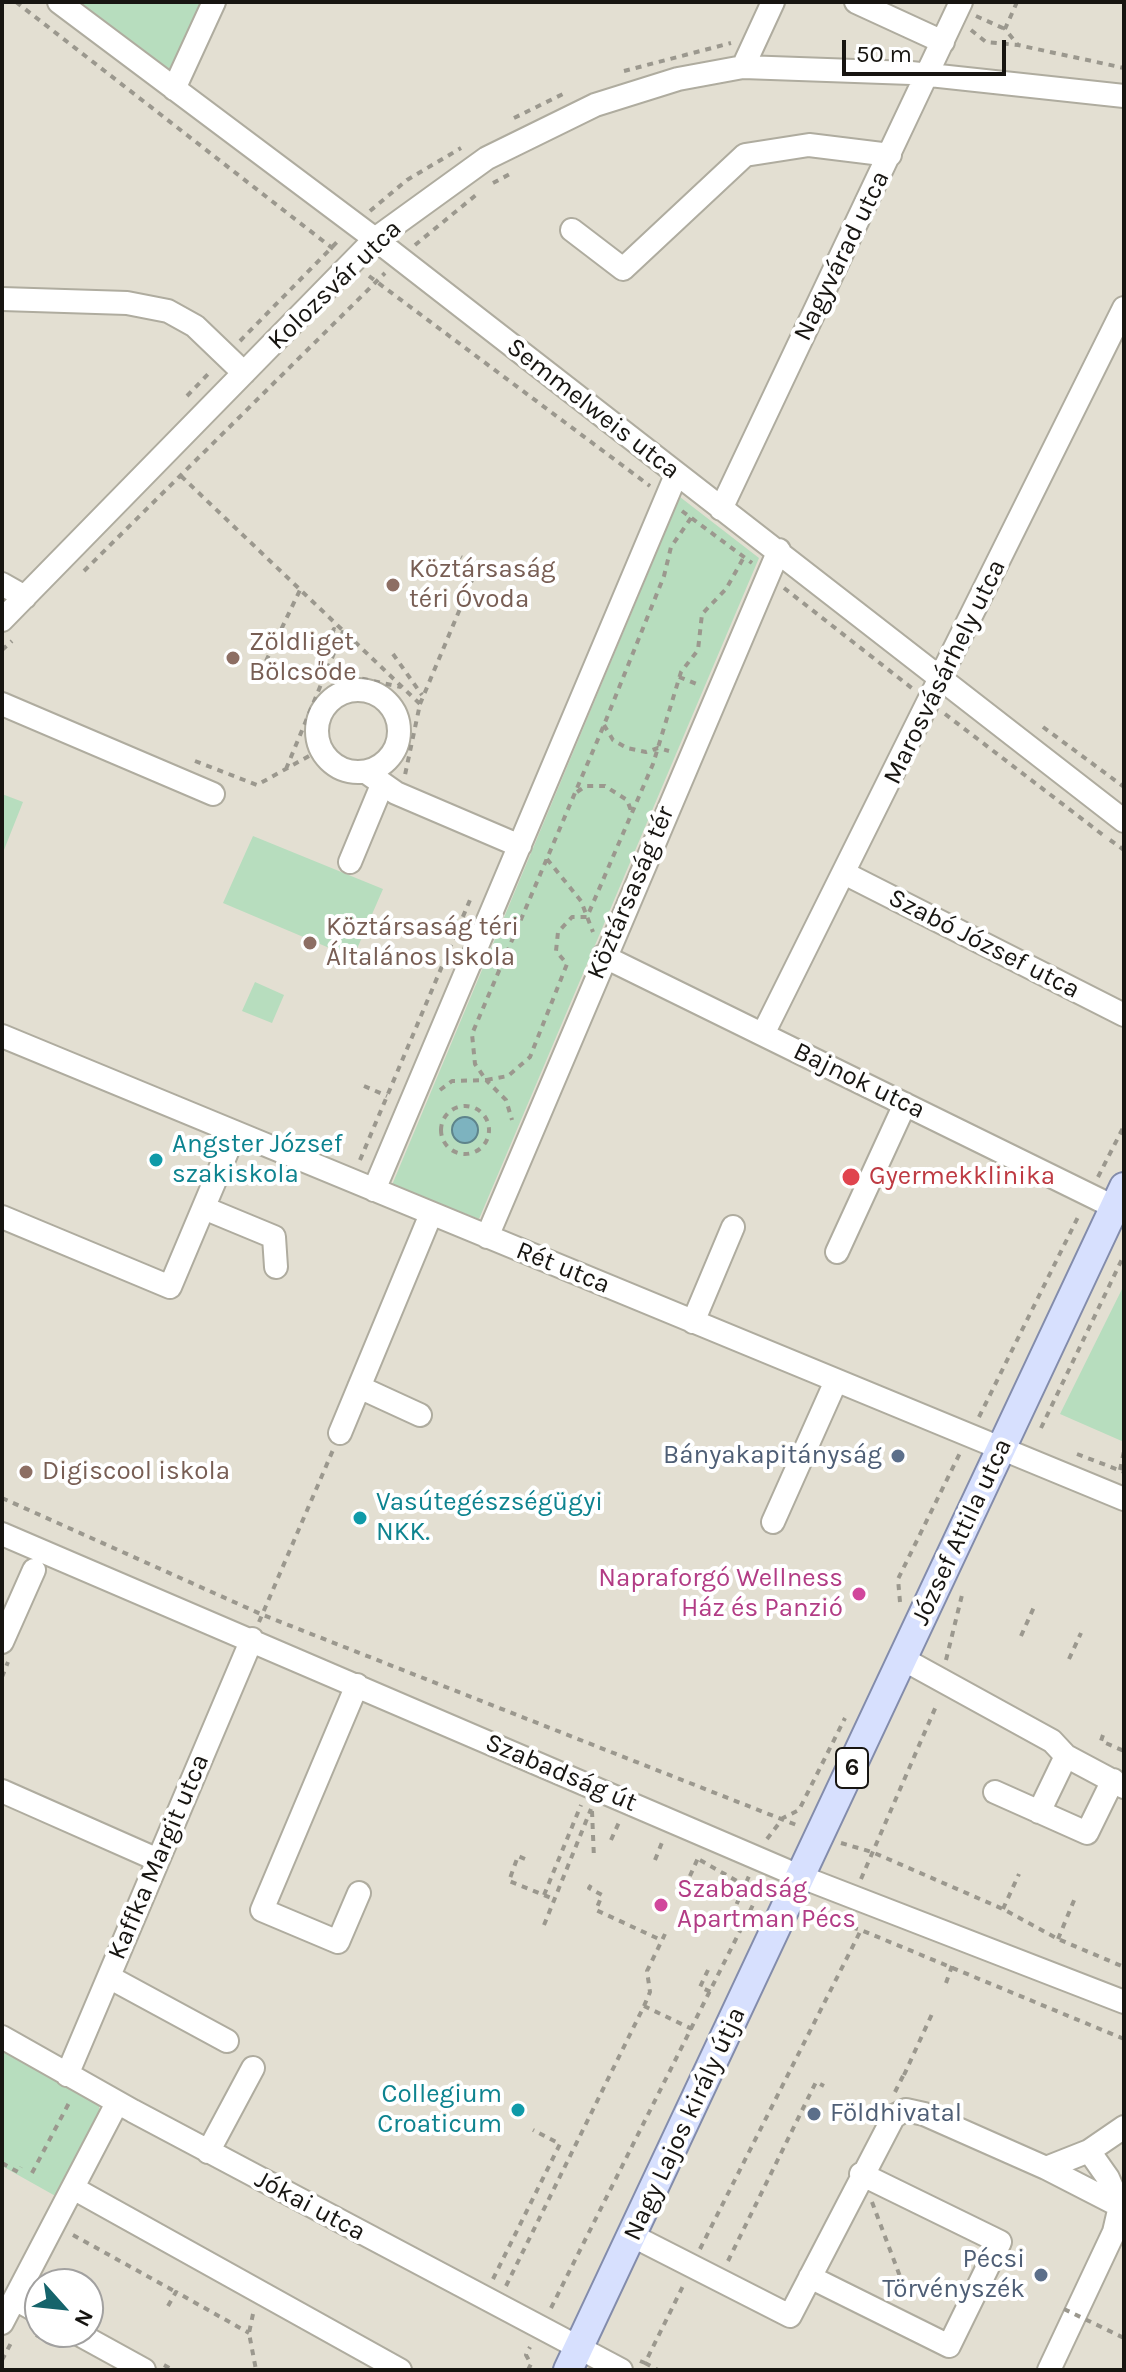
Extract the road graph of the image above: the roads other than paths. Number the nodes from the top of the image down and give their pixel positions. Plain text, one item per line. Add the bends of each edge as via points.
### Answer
1 (59, 2) edge
2 (214, 2) edge
3 (773, 2) edge
4 (856, 2) edge
5 (961, 2) edge
6 (943, 42) junction
7 (743, 67) junction
8 (929, 74) junction
9 (174, 89) junction
10 (1124, 96) edge
11 (890, 155) junction
12 (572, 230) dead end
13 (375, 239) junction
14 (2, 299) edge
15 (1124, 308) edge
16 (244, 373) junction
17 (676, 475) junction
18 (712, 502) junction
19 (779, 550) junction
20 (2, 584) edge
21 (25, 597) junction
22 (7, 630) edge
23 (941, 681) junction
24 (2, 704) edge
25 (374, 778) junction
26 (213, 794) dead end
27 (1124, 821) edge
28 (520, 846) junction
29 (350, 862) dead end
30 (844, 873) junction
31 (603, 956) junction
32 (1124, 1015) edge
33 (763, 1034) junction
34 (2, 1036) edge
35 (905, 1104) junction
36 (235, 1133) junction
37 (374, 1190) junction
38 (1109, 1196) edge
39 (204, 1208) junction
40 (431, 1214) junction
41 (2, 1217) edge
42 (733, 1227) dead end
43 (487, 1237) junction
44 (837, 1252) dead end
45 (276, 1267) dead end
46 (693, 1322) junction
47 (836, 1381) junction
48 (359, 1387) junction
49 (420, 1415) dead end
50 (340, 1433) road end
51 (1013, 1454) junction
52 (1124, 1499) edge
53 (773, 1522) dead end
54 (2, 1534) edge
55 (34, 1570) dead end
56 (252, 1639) junction
57 (2, 1642) edge
58 (903, 1659) junction
59 (357, 1685) junction
60 (1066, 1756) junction
61 (1118, 1784) edge
62 (2, 1791) edge
63 (995, 1792) dead end
64 (1039, 1812) junction
65 (158, 1860) junction
66 (799, 1876) junction
67 (359, 1893) dead end
68 (109, 1977) junction
69 (1124, 2002) edge
70 (2, 2037) edge
71 (227, 2041) dead end
72 (253, 2068) dead end
73 (70, 2085) junction
74 (117, 2103) junction
75 (1124, 2127) edge
76 (1089, 2151) junction
77 (208, 2152) junction
78 (1046, 2168) junction
79 (861, 2174) junction
80 (73, 2188) junction
81 (1120, 2206) junction
82 (633, 2236) junction
83 (810, 2277) junction
84 (15, 2299) junction
85 (24, 2304) edge
86 (2, 2323) edge
87 (104, 2348) edge
88 (573, 2359) edge
89 (629, 2364) edge
90 (144, 2370) edge
91 (400, 2370) edge
92 (1049, 2370) edge

1 - 9 street, Semmelweis utca
2 - 9 street
3 - 7 street
4 - 6 street
5 - 6 street, Nagyvárad utca
6 - 8 street, Nagyvárad utca
7 - 8 street, Kolozsvár utca
7 - 13 street, Kolozsvár utca via 646,87 595,105 487,158
8 - 10 street, Kolozsvár utca
8 - 11 street, Nagyvárad utca
9 - 13 street, Semmelweis utca
11 - 12 street via 809,145 745,155 623,269
11 - 18 street, Nagyvárad utca
13 - 16 street, Kolozsvár utca
13 - 17 street, Semmelweis utca
14 - 16 street via 127,303 168,311 195,326
15 - 23 street, Marosvásárhely utca
16 - 21 street, Kolozsvár utca
17 - 18 street, Semmelweis utca
17 - 28 street
18 - 19 street, Semmelweis utca
19 - 23 street, Semmelweis utca
19 - 31 street, Köztársaság tér
20 - 21 street
21 - 22 street, Kolozsvár utca
23 - 27 street, Semmelweis utca
23 - 30 street, Marosvásárhely utca
24 - 26 street
25 - 25 street via 393,754 399,723 381,696 367,690 343,693 324,708 318,739 324,754 343,769
25 - 28 street
25 - 29 street
28 - 37 street
30 - 32 street, Szabó József utca
30 - 33 street, Marosvásárhely utca
31 - 33 street, Bajnok utca
31 - 43 street, Köztársaság tér
33 - 35 street, Bajnok utca
34 - 36 street, Rét utca
35 - 38 street, Bajnok utca
35 - 44 street
36 - 37 street, Rét utca
36 - 39 street
37 - 40 street, Rét utca
38 - 51 main road, József Attila utca / 6
39 - 41 street via 170,1287
39 - 45 street via 274,1237
40 - 43 street, Rét utca
40 - 48 street
42 - 46 street
43 - 46 street, Rét utca
46 - 47 street, Rét utca
47 - 51 street, Rét utca
47 - 53 street
48 - 49 street
48 - 50 street
51 - 52 street, Rét utca
51 - 58 main road, József Attila utca / 6
54 - 56 street, Szabadság út
55 - 57 street
56 - 59 street, Szabadság út
56 - 65 street, Kaffka Margit utca
58 - 60 street via 1052,1741
58 - 66 main road, József Attila utca / 6
59 - 66 street, Szabadság út
59 - 67 street via 262,1910 338,1942
60 - 61 street
60 - 64 street
61 - 64 street via 1087,1833
62 - 65 street
63 - 64 street
65 - 68 street, Kaffka Margit utca
66 - 69 street, Szabadság út
66 - 82 main road, Nagy Lajos király útja / 6
68 - 71 street
68 - 73 street, Kaffka Margit utca
70 - 73 street, Jókai utca
72 - 77 street
73 - 74 street, Jókai utca
74 - 77 street, Jókai utca
74 - 80 street
75 - 76 street
76 - 78 street
76 - 81 street
77 - 88 street, Jókai utca via 544,2319
78 - 79 street via 906,2110 894,2116
78 - 81 street
79 - 83 street
79 - 83 street via 1000,2242 949,2346
80 - 84 street
80 - 91 street
81 - 92 street via 1114,2232
82 - 83 street via 790,2316
82 - 88 main road, Nagy Lajos király útja / 6
84 - 85 street
84 - 86 street
87 - 90 street
88 - 89 street, Jókai utca

